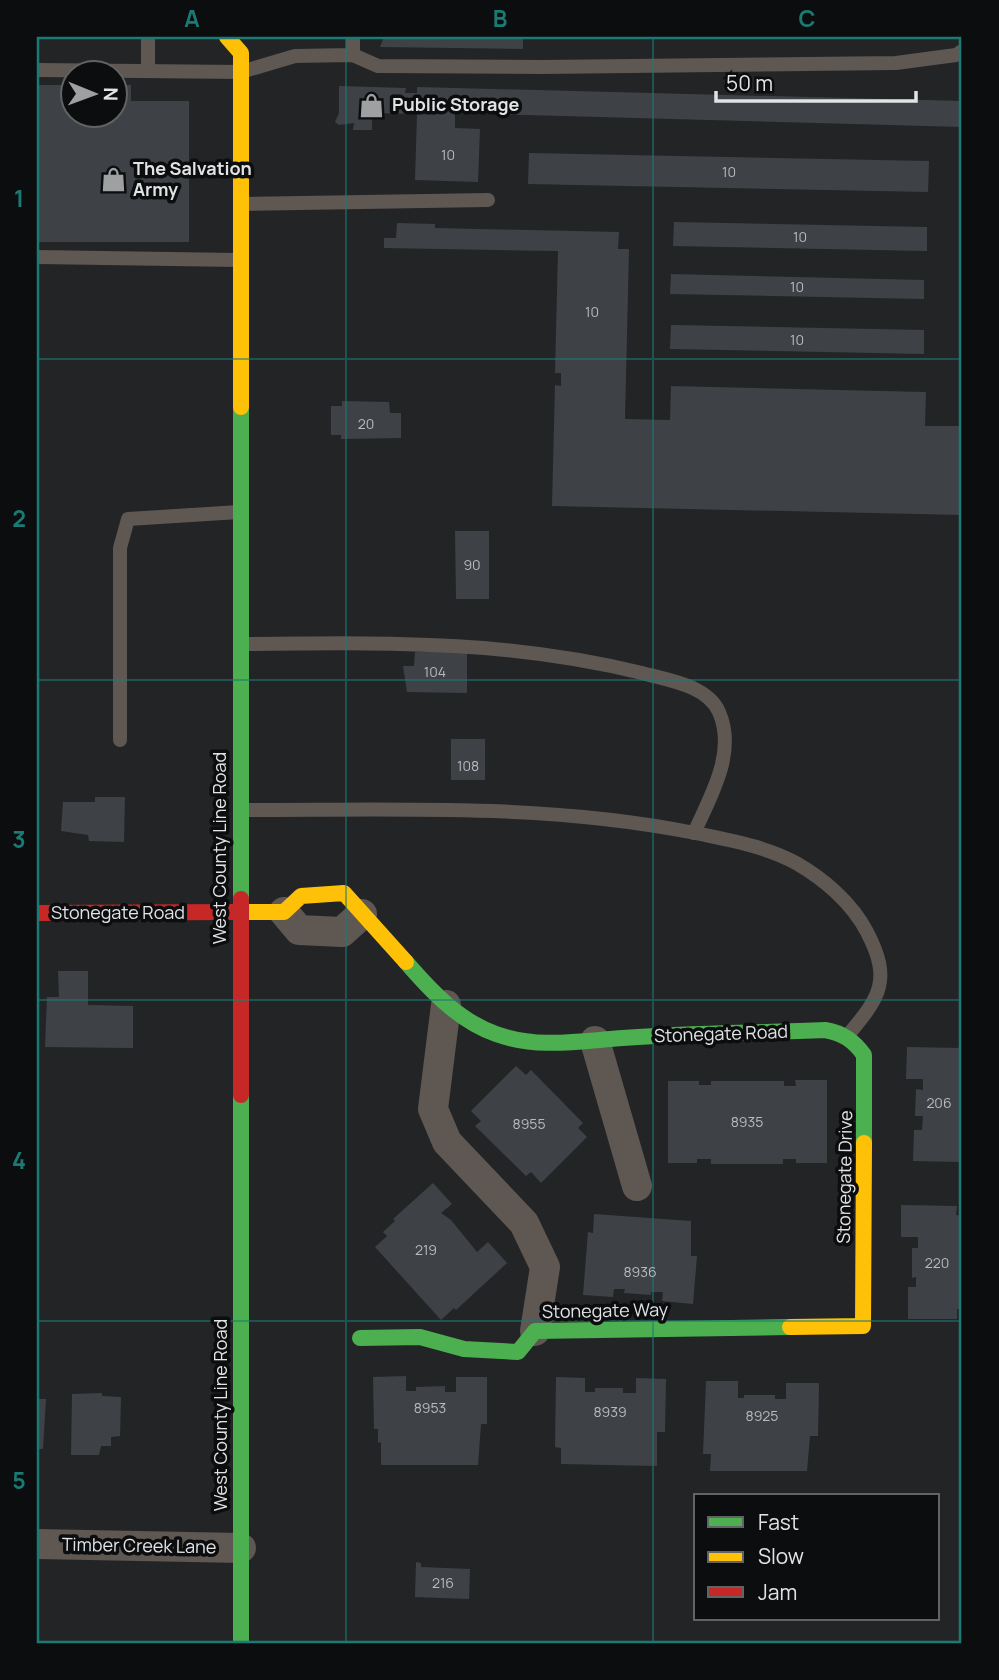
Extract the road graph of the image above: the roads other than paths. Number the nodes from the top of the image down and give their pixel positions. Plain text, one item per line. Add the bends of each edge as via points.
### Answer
1 (148, 37) edge
2 (227, 37) edge
3 (353, 37) edge
4 (962, 51) edge
5 (353, 55) junction
6 (37, 70) edge
7 (148, 71) junction
8 (242, 72) junction
9 (488, 200) dead end
10 (241, 204) junction
11 (37, 257) edge
12 (241, 260) junction
13 (240, 512) junction
14 (240, 644) junction
15 (120, 740) dead end
16 (240, 810) junction
17 (694, 833) junction
18 (240, 912) junction
19 (284, 912) joint
20 (37, 913) edge
21 (362, 914) joint
22 (446, 1005) junction
23 (846, 1036) junction
24 (595, 1041) junction
25 (637, 1186) dead end
26 (863, 1326) joint
27 (535, 1331) junction
28 (360, 1338) dead end
29 (37, 1544) edge
30 (241, 1548) junction
31 (241, 1643) edge

1 - 7 lane
2 - 8 main road, West County Line Road via 245,49
3 - 5 lane
4 - 5 lane via 896,63 542,67 378,66
5 - 8 lane via 295,56
6 - 7 lane
7 - 8 lane
8 - 10 main road, West County Line Road
9 - 10 lane
10 - 12 main road, West County Line Road
11 - 12 lane
12 - 13 main road, West County Line Road
13 - 14 main road, West County Line Road
13 - 15 lane via 128,519 120,548
14 - 16 main road, West County Line Road
14 - 17 lane via 475,645 560,655 661,678 705,694 719,713 723,765
16 - 17 lane via 526,814 650,824
16 - 18 main road, West County Line Road
17 - 23 lane via 741,842 795,863 836,892 861,920 877,951 882,983 870,1009
18 - 19 main road, Stonegate Road
18 - 20 main road, Stonegate Road
18 - 30 main road, West County Line Road
19 - 21 street, Stonegate Road via 299,930 342,932
21 - 22 main road, Stonegate Road
22 - 24 main road, Stonegate Road via 480,1027 513,1039 549,1044
22 - 27 street via 433,1110 447,1142 524,1223 545,1267
23 - 24 main road, Stonegate Road via 825,1030
23 - 26 main road, Stonegate Drive via 857,1043 866,1062
24 - 25 street
26 - 27 main road, Stonegate Way
27 - 28 main road, Stonegate Way via 518,1352 464,1349 421,1337
29 - 30 street, Timber Creek Lane
30 - 31 main road, West County Line Road

